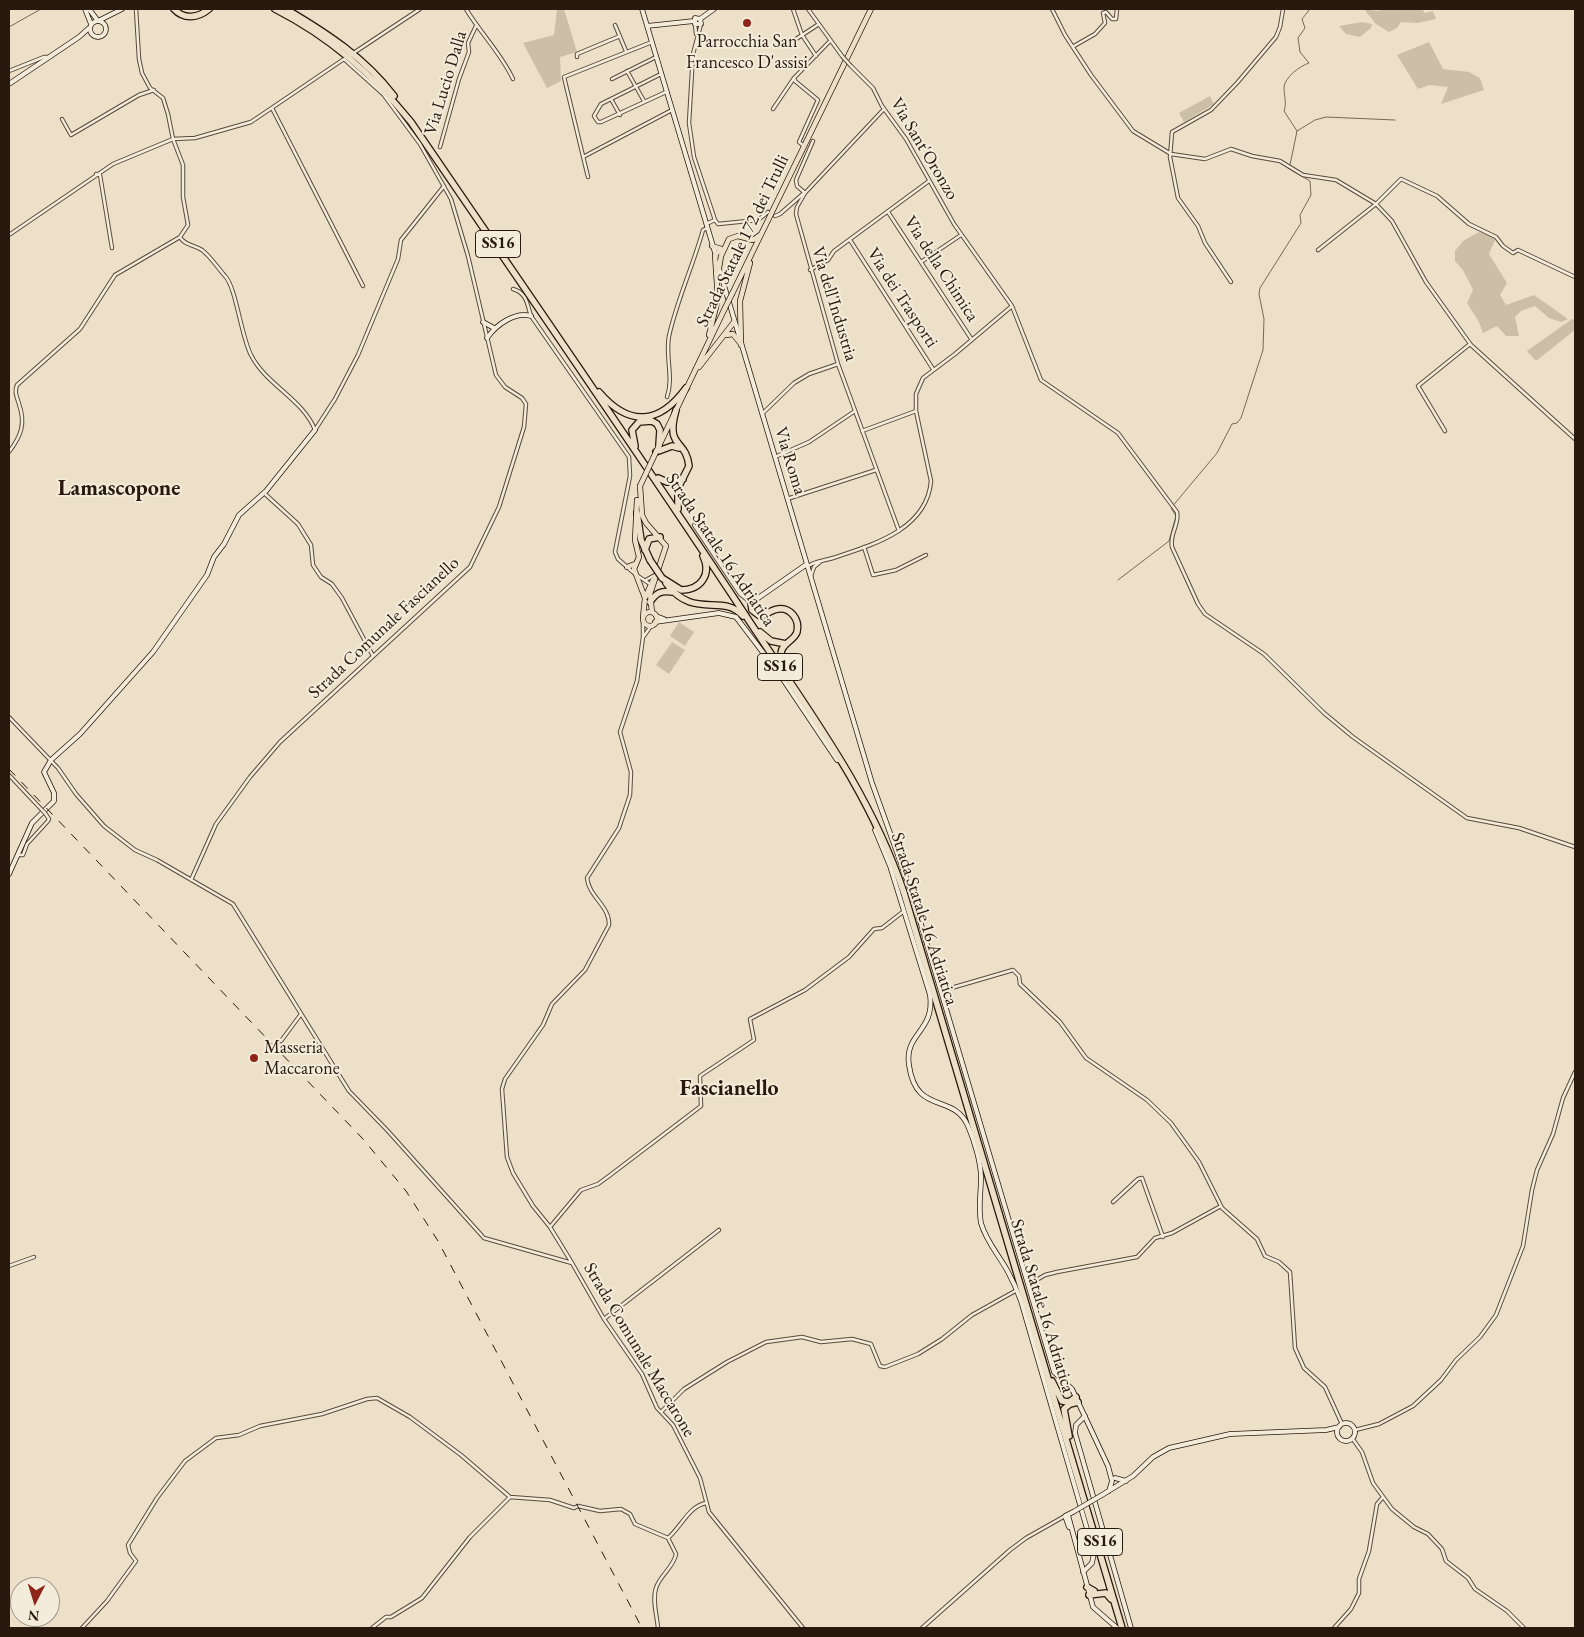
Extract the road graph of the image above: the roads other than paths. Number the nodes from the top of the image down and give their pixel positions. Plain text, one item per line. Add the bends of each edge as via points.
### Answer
1 (87, 9) edge
2 (122, 9) edge
3 (136, 9) edge
4 (174, 9) edge
5 (210, 9) edge
6 (275, 9) edge
7 (286, 9) edge
8 (420, 9) edge
9 (466, 9) edge
10 (642, 9) edge
11 (793, 9) edge
12 (808, 9) edge
13 (871, 9) edge
14 (1052, 9) edge
15 (1118, 9) edge
16 (1283, 9) edge
17 (473, 10) edge
18 (712, 10) edge
19 (468, 13) junction
20 (110, 16) junction
21 (99, 20) junction
22 (701, 21) junction
23 (694, 23) junction
24 (818, 24) junction
25 (615, 25) dead end
26 (90, 26) junction
27 (476, 26) junction
28 (647, 26) junction
29 (106, 27) junction
30 (802, 35) junction
31 (94, 36) junction
32 (620, 36) junction
33 (696, 36) junction
34 (79, 37) junction
35 (830, 41) junction
36 (652, 42) junction
37 (790, 43) dead end
38 (1074, 46) junction
39 (626, 51) junction
40 (355, 52) dead end
41 (816, 56) junction
42 (49, 57) junction
43 (577, 57) dead end
44 (656, 57) junction
45 (9, 71) edge
46 (627, 71) junction
47 (661, 74) junction
48 (794, 78) junction
49 (513, 79) dead end
50 (612, 79) dead end
51 (9, 84) edge
52 (636, 87) junction
53 (154, 90) junction
54 (666, 92) junction
55 (611, 99) junction
56 (644, 101) junction
57 (272, 108) junction
58 (773, 109) dead end
59 (884, 109) junction
60 (672, 110) junction
61 (620, 115) junction
62 (62, 119) dead end
63 (173, 139) junction
64 (813, 142) dead end
65 (804, 146) junction
66 (440, 147) dead end
67 (1170, 154) junction
68 (583, 157) junction
69 (96, 174) junction
70 (588, 177) dead end
71 (929, 182) junction
72 (444, 186) junction
73 (805, 193) junction
74 (792, 203) junction
75 (1376, 204) junction
76 (797, 207) junction
77 (768, 212) dead end
78 (888, 212) junction
79 (776, 216) dead end
80 (716, 220) junction
81 (706, 226) junction
82 (763, 233) junction
83 (9, 235) edge
84 (961, 235) junction
85 (180, 237) junction
86 (749, 240) junction
87 (850, 240) junction
88 (757, 244) junction
89 (712, 246) junction
90 (112, 248) dead end
91 (722, 248) junction
92 (1318, 250) dead end
93 (715, 254) junction
94 (749, 260) junction
95 (921, 262) junction
96 (719, 268) junction
97 (810, 270) junction
98 (1575, 277) edge
99 (1231, 282) dead end
100 (363, 286) dead end
101 (513, 289) dead end
102 (1012, 306) junction
103 (531, 316) junction
104 (483, 322) junction
105 (734, 322) junction
106 (494, 328) junction
107 (485, 330) junction
108 (726, 335) junction
109 (487, 338) junction
110 (972, 340) junction
111 (1470, 344) junction
112 (742, 345) junction
113 (701, 358) junction
114 (838, 364) junction
115 (933, 369) junction
116 (692, 376) junction
117 (596, 388) junction
118 (686, 388) junction
119 (667, 397) dead end
120 (771, 404) junction
121 (760, 408) junction
122 (676, 410) junction
123 (855, 411) junction
124 (916, 411) junction
125 (762, 414) junction
126 (315, 430) junction
127 (1445, 430) dead end
128 (862, 431) junction
129 (1575, 440) edge
130 (659, 445) junction
131 (636, 446) junction
132 (683, 450) junction
133 (9, 452) edge
134 (656, 452) junction
135 (774, 457) junction
136 (876, 470) junction
137 (658, 478) junction
138 (683, 479) junction
139 (640, 486) junction
140 (264, 494) junction
141 (787, 499) junction
142 (672, 504) junction
143 (678, 509) junction
144 (636, 513) junction
145 (694, 525) dead end
146 (899, 531) junction
147 (660, 537) junction
148 (864, 547) junction
149 (645, 550) junction
150 (926, 555) dead end
151 (821, 562) junction
152 (814, 563) junction
153 (635, 564) junction
154 (806, 564) junction
155 (628, 567) junction
156 (814, 567) junction
157 (636, 575) junction
158 (659, 576) junction
159 (810, 577) junction
160 (650, 584) junction
161 (672, 592) junction
162 (645, 598) junction
163 (650, 602) junction
164 (751, 603) junction
165 (654, 614) junction
166 (643, 619) junction
167 (666, 619) junction
168 (656, 622) junction
169 (651, 626) junction
170 (759, 632) junction
171 (643, 637) junction
172 (786, 644) junction
173 (373, 656) junction
174 (790, 675) junction
175 (9, 717) edge
176 (51, 760) junction
177 (9, 775) edge
178 (1575, 847) edge
179 (17, 855) junction
180 (9, 874) edge
181 (191, 880) junction
182 (904, 910) junction
183 (940, 991) junction
184 (301, 1014) junction
185 (281, 1041) dead end
186 (1575, 1072) edge
187 (1113, 1202) dead end
188 (1221, 1206) junction
189 (550, 1227) junction
190 (719, 1230) dead end
191 (1163, 1236) junction
192 (34, 1257) dead end
193 (572, 1263) junction
194 (9, 1266) edge
195 (1028, 1285) junction
196 (1017, 1290) junction
197 (604, 1319) junction
198 (1052, 1380) junction
199 (1077, 1400) junction
200 (661, 1412) junction
201 (1085, 1416) junction
202 (1087, 1421) junction
203 (1078, 1422) junction
204 (1341, 1426) junction
205 (1326, 1430) junction
206 (1355, 1430) junction
207 (1338, 1434) junction
208 (1069, 1436) junction
209 (1352, 1438) junction
210 (1067, 1447) junction
211 (1070, 1457) junction
212 (1113, 1480) junction
213 (1126, 1481) junction
214 (1117, 1486) junction
215 (1109, 1491) junction
216 (1383, 1496) junction
217 (510, 1497) junction
218 (706, 1503) junction
219 (1066, 1516) junction
220 (1057, 1521) junction
221 (1066, 1523) junction
222 (1071, 1529) junction
223 (668, 1538) junction
224 (1103, 1563) junction
225 (1092, 1564) junction
226 (1081, 1565) junction
227 (1083, 1572) junction
228 (1087, 1587) joint
229 (1093, 1594) junction
230 (1092, 1602) joint
231 (1119, 1617) junction
232 (82, 1628) edge
233 (372, 1628) edge
234 (658, 1628) edge
235 (803, 1628) edge
236 (922, 1628) edge
237 (1117, 1628) edge
238 (1124, 1628) edge
239 (1131, 1628) edge
240 (1334, 1628) edge
241 (1524, 1628) edge

1 - 21 street
1 - 26 street
2 - 20 street
3 - 53 street via 142,73
4 - 5 highway via 177,13 197,17
6 - 142 highway, Strada Statale 16 Adriatica / SS16 via 340,48 411,122
7 - 117 highway, Strada Statale 16 Adriatica / SS16 via 348,49 389,89
8 - 40 street
9 - 19 street
10 - 28 street, Via Roma
11 - 30 street
12 - 24 street, Via Sant'Oronzo
13 - 65 main road, Strada Statale 172 dei Trulli
14 - 38 street via 1065,36
15 - 38 street via 1116,19 1103,13 1105,23 1095,34
16 - 67 street via 1276,37 1212,110 1172,132
17 - 19 street
18 - 22 street
19 - 27 street
20 - 21 street
20 - 29 street
21 - 26 street
21 - 29 street
22 - 23 street via 697,17
22 - 33 street
23 - 28 street
23 - 33 street
24 - 30 street
24 - 35 street, Via Sant'Oronzo
25 - 32 street
26 - 31 street
26 - 34 street
27 - 49 street via 500,54
27 - 66 street, Via Lucio Dalla via 468,42 469,52
28 - 36 street, Via Roma
29 - 31 street via 102,36
30 - 37 street
30 - 41 street
31 - 34 street
32 - 39 street
32 - 43 street
33 - 80 street via 691,137 694,158
34 - 42 street
35 - 41 street
35 - 59 street, Via Sant'Oronzo, bridge via 873,88
36 - 39 street
36 - 44 street, Via Roma
38 - 67 street via 1127,126
39 - 68 street via 564,77
41 - 48 street
42 - 45 street
42 - 51 street
44 - 46 street
44 - 47 street, Via Roma
46 - 50 street
46 - 52 street
47 - 52 street
47 - 54 street, Via Roma
48 - 58 street
48 - 65 street via 817,98 818,103 799,142
52 - 55 street
52 - 56 street
53 - 62 street via 139,95 71,135
53 - 63 street via 162,98
54 - 56 street
54 - 60 street, Via Roma
55 - 61 street
55 - 61 street via 601,104 594,114 598,122
56 - 61 street
57 - 63 street via 251,122 194,138
57 - 72 street, Strada Comunale Fascianello via 344,59 383,94 420,144
57 - 100 street
59 - 71 street, Via Sant'Oronzo via 906,139
59 - 73 street
60 - 68 street
60 - 81 street, Via Roma
63 - 69 street
63 - 85 street via 183,165 183,198 189,220
64 - 73 street via 796,180 797,186
65 - 82 main road, Strada Statale 172 dei Trulli
67 - 75 street via 1205,159 1231,149 1268,157 1303,175 1344,183
67 - 99 street via 1178,198
68 - 70 street
69 - 83 street
69 - 90 street via 100,176
71 - 78 street
71 - 84 street, Via Sant'Oronzo
72 - 104 street, Strada Comunale Fascianello via 468,256
72 - 126 street via 401,240 398,259 358,355
73 - 74 street
73 - 76 street
74 - 76 street
74 - 79 street
75 - 92 street
75 - 98 street via 1404,179 1416,188 1437,196 1469,224 1496,237 1513,253 1518,250
75 - 111 street via 1392,221 1426,282
76 - 97 street, Via dell'Industria via 796,221
77 - 80 street via 758,220 718,224
78 - 87 street
78 - 95 street, Via della Chimica
80 - 81 street
81 - 89 street, Via Roma
81 - 119 street via 669,337
82 - 86 main road
82 - 88 main road, Strada Statale 172 dei Trulli
84 - 95 street
84 - 102 street, Via Sant'Oronzo
85 - 126 street via 202,250 226,277 251,356 297,404
85 - 133 street via 115,275 80,329 17,385 22,432
86 - 91 main road via 733,237
86 - 94 main road via 752,248
87 - 97 street via 834,251 828,260
87 - 115 street, Via dei Trasporti
88 - 94 main road, Strada Statale 172 dei Trulli
88 - 112 main road via 740,301
89 - 91 main road
89 - 93 street, Via Roma
91 - 93 main road
91 - 96 main road
93 - 96 street, Via Roma
93 - 113 main road via 718,299
94 - 113 main road, Strada Statale 172 dei Trulli, bridge
95 - 110 street, Via della Chimica
96 - 105 street, Via Roma
97 - 114 street, Via dell'Industria
101 - 103 street via 522,294 529,304
102 - 110 street
102 - 178 street, Via Sant'Oronzo via 1041,380 1118,433 1177,512 1170,540 1201,609 1264,654 1324,713 1467,818 1519,828
103 - 106 street via 518,315
103 - 155 street via 629,457 630,476 615,552
104 - 106 street
104 - 107 street, Strada Comunale Fascianello
105 - 108 main road
105 - 112 street, Via Roma
106 - 107 street
106 - 109 street
107 - 109 street, Strada Comunale Fascianello
108 - 112 main road via 736,336
108 - 116 main road
109 - 173 street, Strada Comunale Fascianello via 496,375 526,404 524,427 499,507 470,566
110 - 115 street
111 - 127 street via 1418,386
111 - 129 street
112 - 121 street, Via Roma
113 - 116 main road, Strada Statale 172 dei Trulli
114 - 120 street via 809,374
114 - 123 street, Via dell'Industria
115 - 124 street via 923,378 916,394
116 - 118 main road, Strada Statale 172 dei Trulli
117 - 118 highway via 618,411 646,418 669,408
117 - 131 highway, Strada Statale 16 Adriatica / SS16
118 - 122 main road, Strada Statale 172 dei Trulli
120 - 121 street
120 - 125 street
121 - 125 street, Via Roma
122 - 130 main road, Strada Statale 172 dei Trulli
122 - 132 highway via 672,434
123 - 128 street, Via dell'Industria
123 - 135 street via 809,442
124 - 128 street
124 - 146 street via 931,481 930,493
125 - 135 street, Via Roma
126 - 140 street
128 - 136 street, Via dell'Industria
130 - 131 highway via 657,424 646,420 632,430
130 - 134 main road, Strada Statale 172 dei Trulli
131 - 137 highway, Strada Statale 16 Adriatica / SS16
132 - 134 highway via 672,446
132 - 138 highway via 689,466
134 - 139 main road, Strada Statale 172 dei Trulli, bridge
135 - 141 street, Via Roma
136 - 141 street
136 - 146 street, Via dell'Industria
137 - 138 highway via 667,482
137 - 143 highway, Strada Statale 16 Adriatica / SS16
138 - 143 highway via 676,496
139 - 144 main road
139 - 147 main road via 642,515
140 - 173 street via 298,524 311,545 313,566 342,598
140 - 176 street via 239,515 207,575 153,652 80,734
141 - 154 street, Via Roma
142 - 158 highway via 701,552 706,572 701,584 690,590 673,586
142 - 170 highway, Strada Statale 16 Adriatica / SS16
143 - 170 highway, Strada Statale 16 Adriatica / SS16
144 - 149 highway
144 - 153 main road via 635,540 639,557
145 - 164 street via 740,594
146 - 148 street
147 - 149 highway via 649,539
147 - 158 main road via 665,541 666,551
148 - 150 street via 873,575 896,570
148 - 151 street
149 - 158 highway, bridge
151 - 152 street
151 - 156 street
152 - 154 street
152 - 154 street
153 - 155 main road
153 - 157 main road
154 - 156 street
154 - 159 street, Via Roma
154 - 164 street
155 - 157 street
156 - 159 street
157 - 160 street
157 - 162 main road
158 - 160 main road
158 - 161 highway
159 - 183 street, Via Roma via 872,783 893,837
160 - 162 main road
160 - 163 main road
161 - 163 highway via 662,591
161 - 170 highway via 690,603 734,609
162 - 166 main road
163 - 165 main road
164 - 172 highway via 752,610 760,616 783,609 795,616 796,634
165 - 166 main road via 648,612
165 - 167 street
165 - 168 main road
166 - 169 main road
166 - 171 street
167 - 168 street
167 - 182 street via 726,614 743,624 845,772 876,832
168 - 169 main road
169 - 171 street
170 - 172 highway via 771,641
170 - 174 highway, Strada Statale 16 Adriatica / SS16
170 - 210 highway, Strada Statale 16 Adriatica / SS16 via 849,770 894,864
171 - 189 street via 636,681 620,732 630,772 630,795 619,828 588,878 589,890 609,917 609,925 585,970 552,1004 543,1025 505,1079 502,1089 506,1157 533,1206
172 - 174 highway via 781,657
173 - 181 street, Strada Comunale Fascianello via 280,742 250,777 216,824
174 - 198 highway, Strada Statale 16 Adriatica / SS16 via 852,769 900,872
175 - 176 street, Strada Comunale Maccarone
176 - 179 street via 44,772 54,793 54,801 32,823
176 - 181 street, Strada Comunale Maccarone via 104,826 135,850
177 - 179 street via 49,819 27,844 23,856
179 - 180 street
181 - 184 street, Strada Comunale Maccarone via 233,904
182 - 189 street via 882,928 874,930 849,957 805,990 750,1019 754,1040 700,1076 701,1106 598,1184 581,1190
182 - 196 street via 931,1006 930,1017 912,1042 908,1053 909,1066 921,1094 929,1101 952,1108 968,1126 981,1175 983,1228
183 - 188 street via 1013,970 1019,976 1020,984 1060,1022 1086,1058 1147,1100 1171,1123 1199,1162
183 - 195 street, Via Roma
184 - 185 street
184 - 193 street, Strada Comunale Maccarone via 349,1091 484,1238
186 - 206 street via 1562,1098 1553,1134 1537,1170 1523,1246 1496,1315 1441,1380 1413,1406 1374,1426
187 - 191 street via 1142,1178
188 - 191 street
188 - 204 street via 1257,1239 1265,1256 1290,1272 1295,1348 1304,1368 1325,1387
189 - 193 street
190 - 197 street
191 - 195 street via 1155,1238 1137,1257 1056,1272
192 - 194 street
193 - 197 street, Strada Comunale Maccarone
195 - 199 street, Via Roma via 1054,1372 1072,1389
196 - 200 street via 972,1315 918,1354 885,1367 880,1366 870,1344 852,1339 820,1342 802,1337 766,1342 684,1389
196 - 210 street
197 - 200 street, Strada Comunale Maccarone via 642,1374
198 - 199 highway via 1062,1401
198 - 208 highway, Strada Statale 16 Adriatica / SS16
199 - 201 street
199 - 208 highway via 1064,1409
200 - 218 street, Strada Comunale Maccarone via 672,1425 700,1478
201 - 202 street
201 - 203 street
202 - 203 street
202 - 212 street
203 - 239 street via 1074,1428
204 - 205 street
204 - 206 street via 1350,1425
204 - 207 street
205 - 207 street
205 - 213 street via 1230,1434 1192,1442 1160,1452
206 - 209 street
207 - 209 street via 1345,1441
208 - 210 highway, Strada Statale 16 Adriatica / SS16
209 - 216 street via 1362,1452 1373,1483
210 - 211 highway, Strada Statale 16 Adriatica / SS16
211 - 224 highway, Strada Statale 16 Adriatica / SS16
211 - 225 street via 1078,1502 1094,1553
211 - 238 highway, Strada Statale 16 Adriatica / SS16
212 - 213 street
212 - 214 street
212 - 215 street
213 - 214 street
214 - 215 street
215 - 219 street, bridge
216 - 240 street via 1377,1504 1369,1551 1359,1579 1359,1593 1351,1609
216 - 241 street via 1397,1514 1428,1534 1442,1549 1446,1561 1468,1578 1475,1589 1507,1610
217 - 223 street via 550,1500 574,1508 621,1510 630,1514 635,1524
217 - 232 street via 410,1417 377,1398 322,1414 260,1426 239,1435 216,1438 185,1461 157,1498 128,1545 136,1561 107,1601
217 - 233 street via 470,1537 422,1598
218 - 223 street via 691,1511
218 - 235 street, Strada Comunale Maccarone via 709,1512
219 - 220 street
219 - 221 street
219 - 222 street
220 - 221 street
220 - 236 street via 1010,1550
221 - 222 street
222 - 226 street
223 - 234 street via 676,1554 656,1588 654,1599
224 - 229 highway via 1106,1584
224 - 231 highway, Strada Statale 16 Adriatica / SS16
225 - 226 street
225 - 227 street
226 - 227 street
227 - 228 street
228 - 229 highway
229 - 230 highway
229 - 231 highway via 1102,1592 1110,1595
230 - 237 street via 1097,1611
231 - 238 highway, Strada Statale 16 Adriatica / SS16

